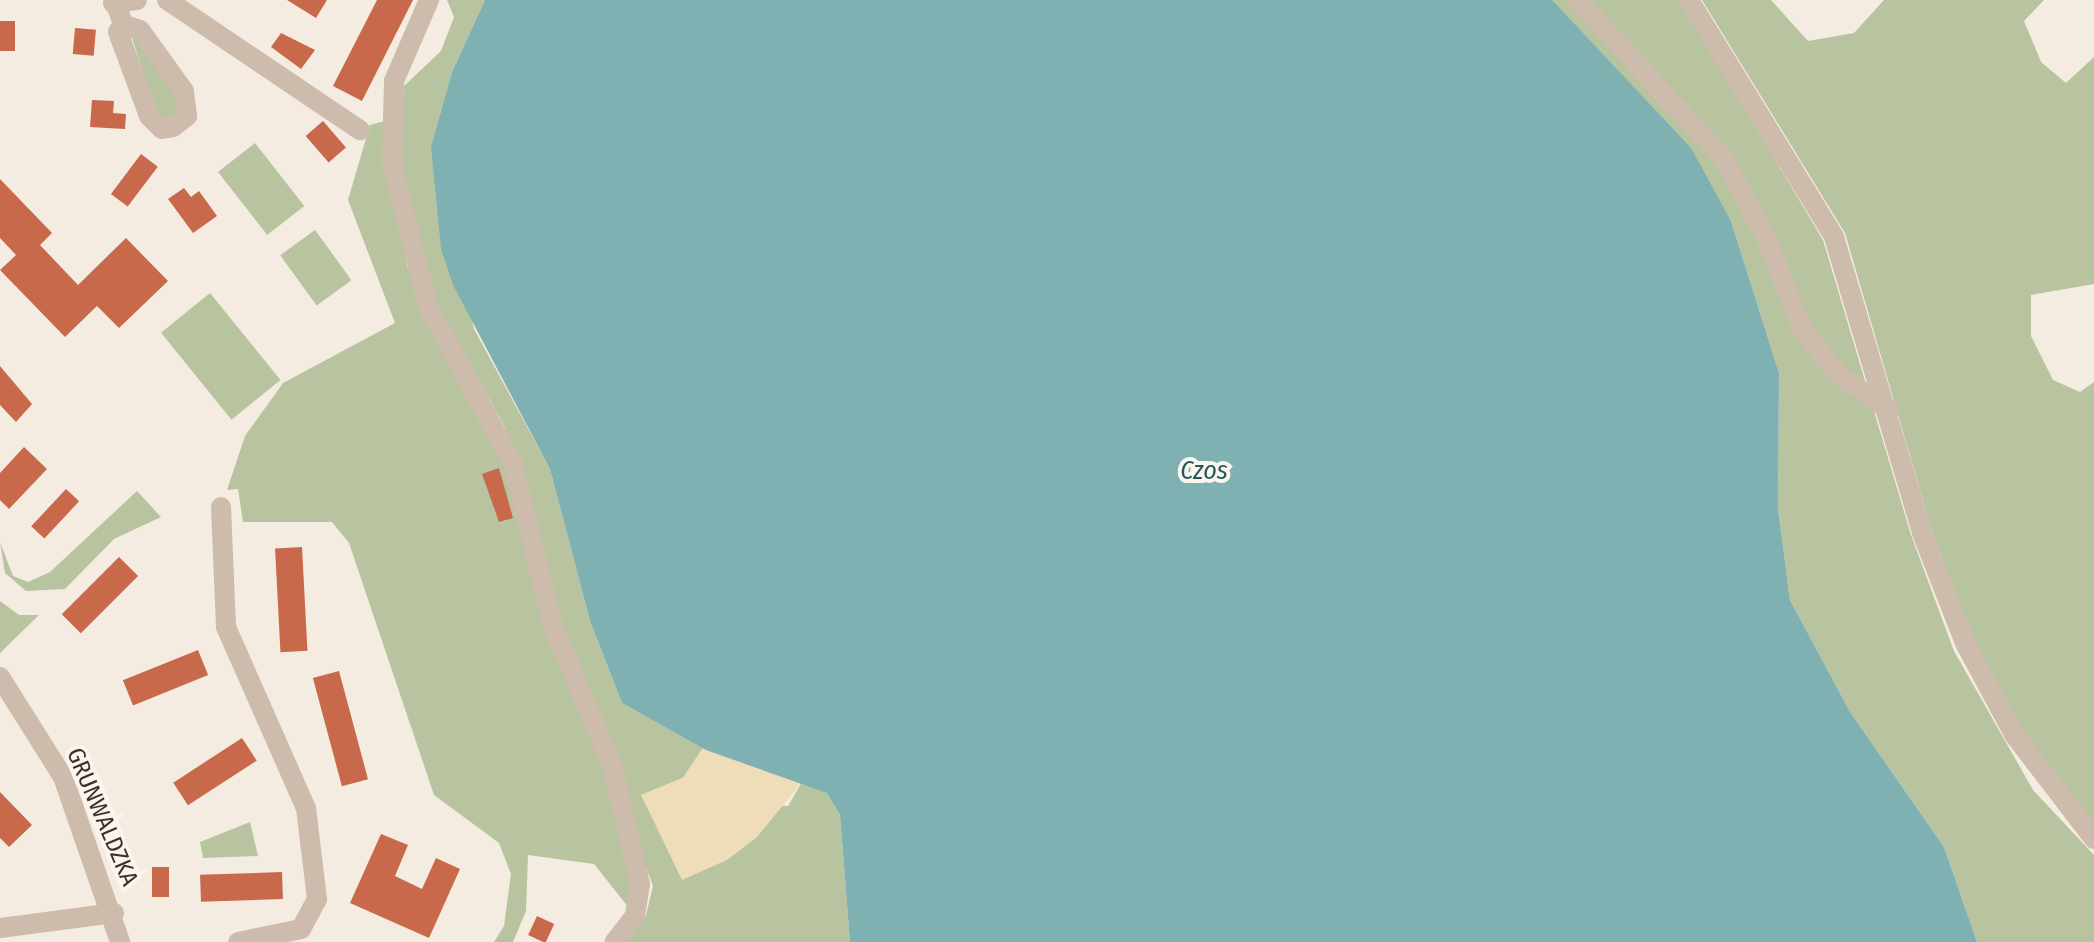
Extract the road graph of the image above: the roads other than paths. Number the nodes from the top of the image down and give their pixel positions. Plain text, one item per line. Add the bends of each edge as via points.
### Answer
1 (137, 0) edge
2 (167, 0) edge
3 (429, 0) edge
4 (1578, 0) edge
5 (1689, 0) edge
6 (114, 1) edge
7 (123, 24) junction
8 (360, 130) dead end
9 (1889, 410) junction
10 (221, 507) dead end
11 (0, 677) edge
12 (2094, 839) edge
13 (114, 913) junction
14 (0, 928) edge
15 (120, 942) edge
16 (238, 942) edge
17 (615, 942) edge

1 - 6 street
2 - 8 street
3 - 17 street via 394,81 392,163 428,306 513,464 553,626 613,768 636,856 640,900
4 - 9 street via 1723,158 1766,237 1802,329 1840,376
5 - 9 street via 1834,237
6 - 7 street
7 - 7 street via 140,30 184,91 187,116 173,127 162,129 149,116 118,32
9 - 12 street via 1922,533 1966,645 2015,736
10 - 16 street via 226,627 306,808 317,899 301,929
11 - 13 street, GRUNWALDZKA via 63,777
13 - 14 street
13 - 15 street, GRUNWALDZKA

